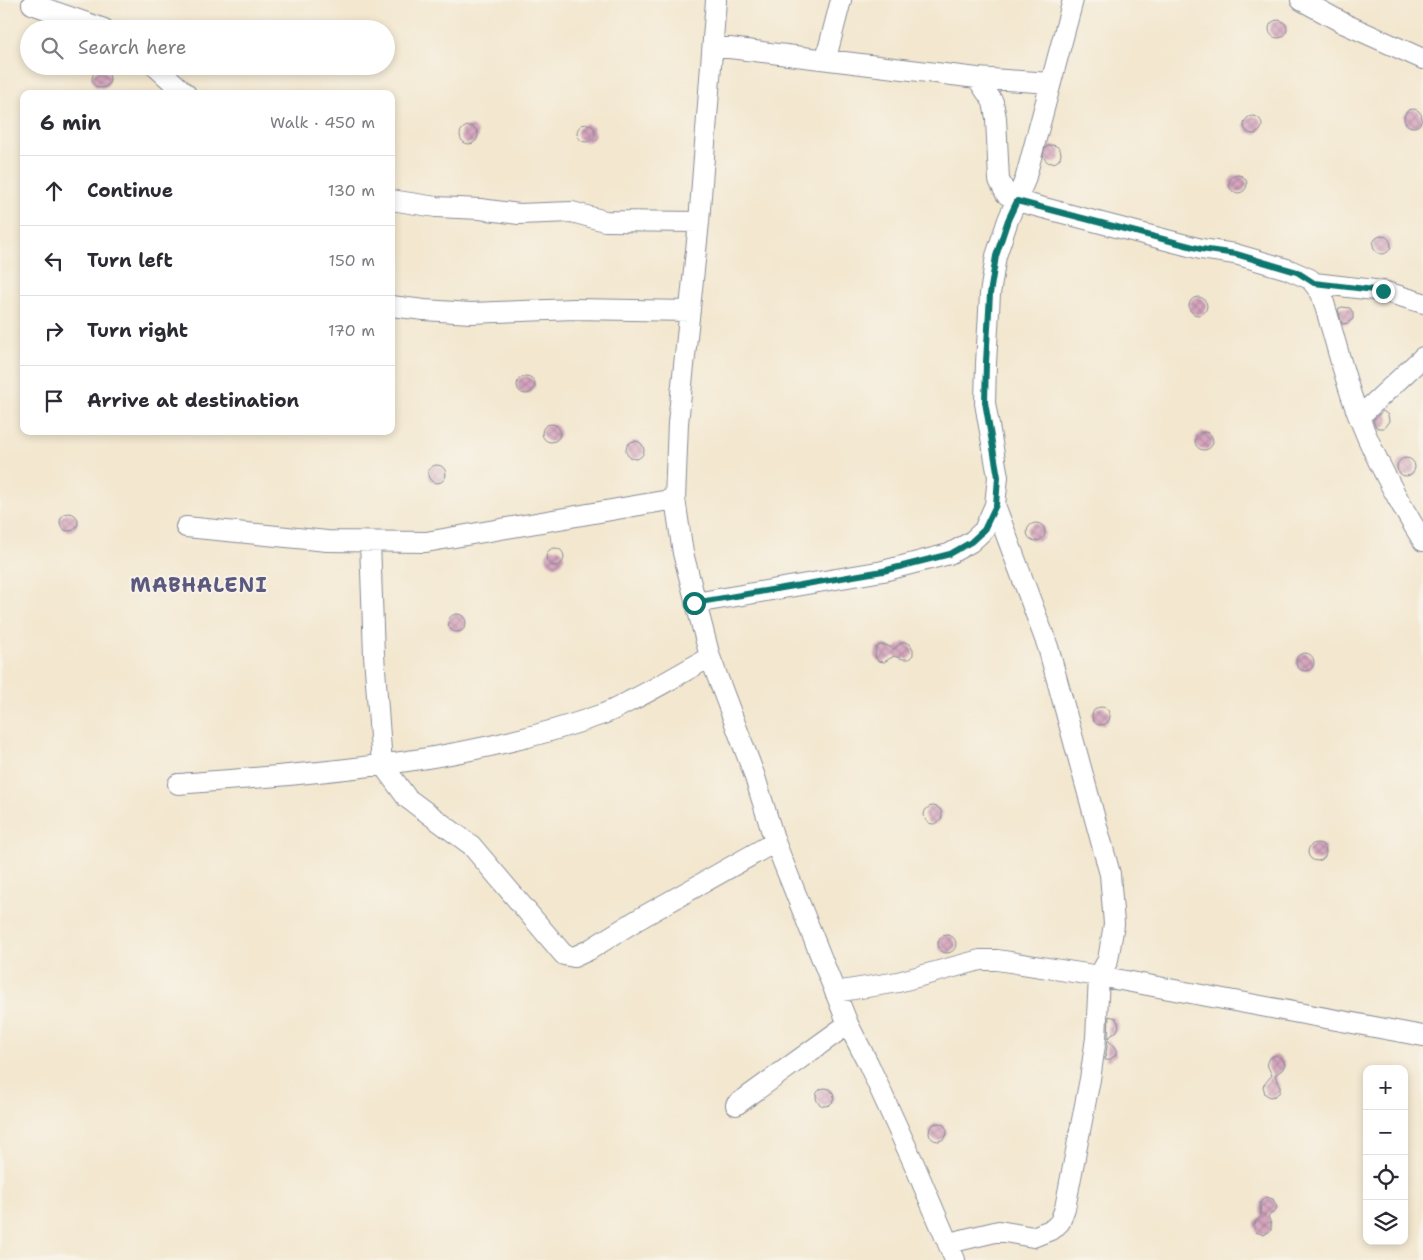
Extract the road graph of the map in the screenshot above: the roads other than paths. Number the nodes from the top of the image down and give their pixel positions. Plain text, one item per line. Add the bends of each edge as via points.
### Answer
1 (716, 0) edge
2 (841, 0) edge
3 (1073, 0) edge
4 (1301, 0) edge
5 (32, 4) dead end
6 (78, 20) edge
7 (713, 46) junction
8 (826, 58) junction
9 (1423, 59) edge
10 (165, 75) edge
11 (977, 78) junction
12 (1051, 83) junction
13 (182, 90) edge
14 (395, 201) edge
15 (1017, 201) junction
16 (699, 222) junction
17 (1314, 283) junction
18 (1423, 303) edge
19 (395, 306) edge
20 (690, 311) junction
21 (1423, 357) edge
22 (1359, 417) junction
23 (675, 499) junction
24 (996, 505) junction
25 (186, 527) dead end
26 (1423, 541) edge
27 (370, 542) junction
28 (694, 603) junction
29 (710, 657) junction
30 (382, 764) junction
31 (178, 784) dead end
32 (775, 842) junction
33 (1099, 976) junction
34 (835, 992) junction
35 (848, 1024) junction
36 (1423, 1036) edge
37 (736, 1105) dead end
38 (952, 1252) edge

1 - 7 street
2 - 8 street
3 - 12 street
4 - 9 street
5 - 6 street
7 - 8 street
7 - 16 street
8 - 11 street
10 - 13 street
11 - 12 street
11 - 15 street via 993,102 999,180 1006,194
12 - 15 street
14 - 16 street via 519,214 572,212 605,221
15 - 17 street via 1201,249 1236,254 1297,272
15 - 24 street via 996,256 990,294 985,402 998,477
16 - 20 street
17 - 18 street via 1383,291
17 - 22 street via 1321,293
19 - 20 street via 471,313 574,309
20 - 23 street via 678,422
21 - 22 street
22 - 26 street via 1386,477
23 - 27 street via 426,542
23 - 28 street
24 - 28 street via 984,530 950,554 883,571
24 - 33 street via 1048,647 1110,874 1114,924 1108,960
25 - 27 street
27 - 30 street
28 - 29 street
29 - 30 street via 658,688 604,714 496,746
29 - 32 street via 754,774
30 - 31 street
30 - 32 street via 407,798 476,850 564,955 574,957
32 - 34 street
33 - 34 street via 980,960 898,982
33 - 36 street
33 - 38 street via 1090,1078 1066,1208 1060,1222 1053,1229 1033,1237 999,1231
34 - 35 street
35 - 37 street
35 - 38 street via 896,1123

